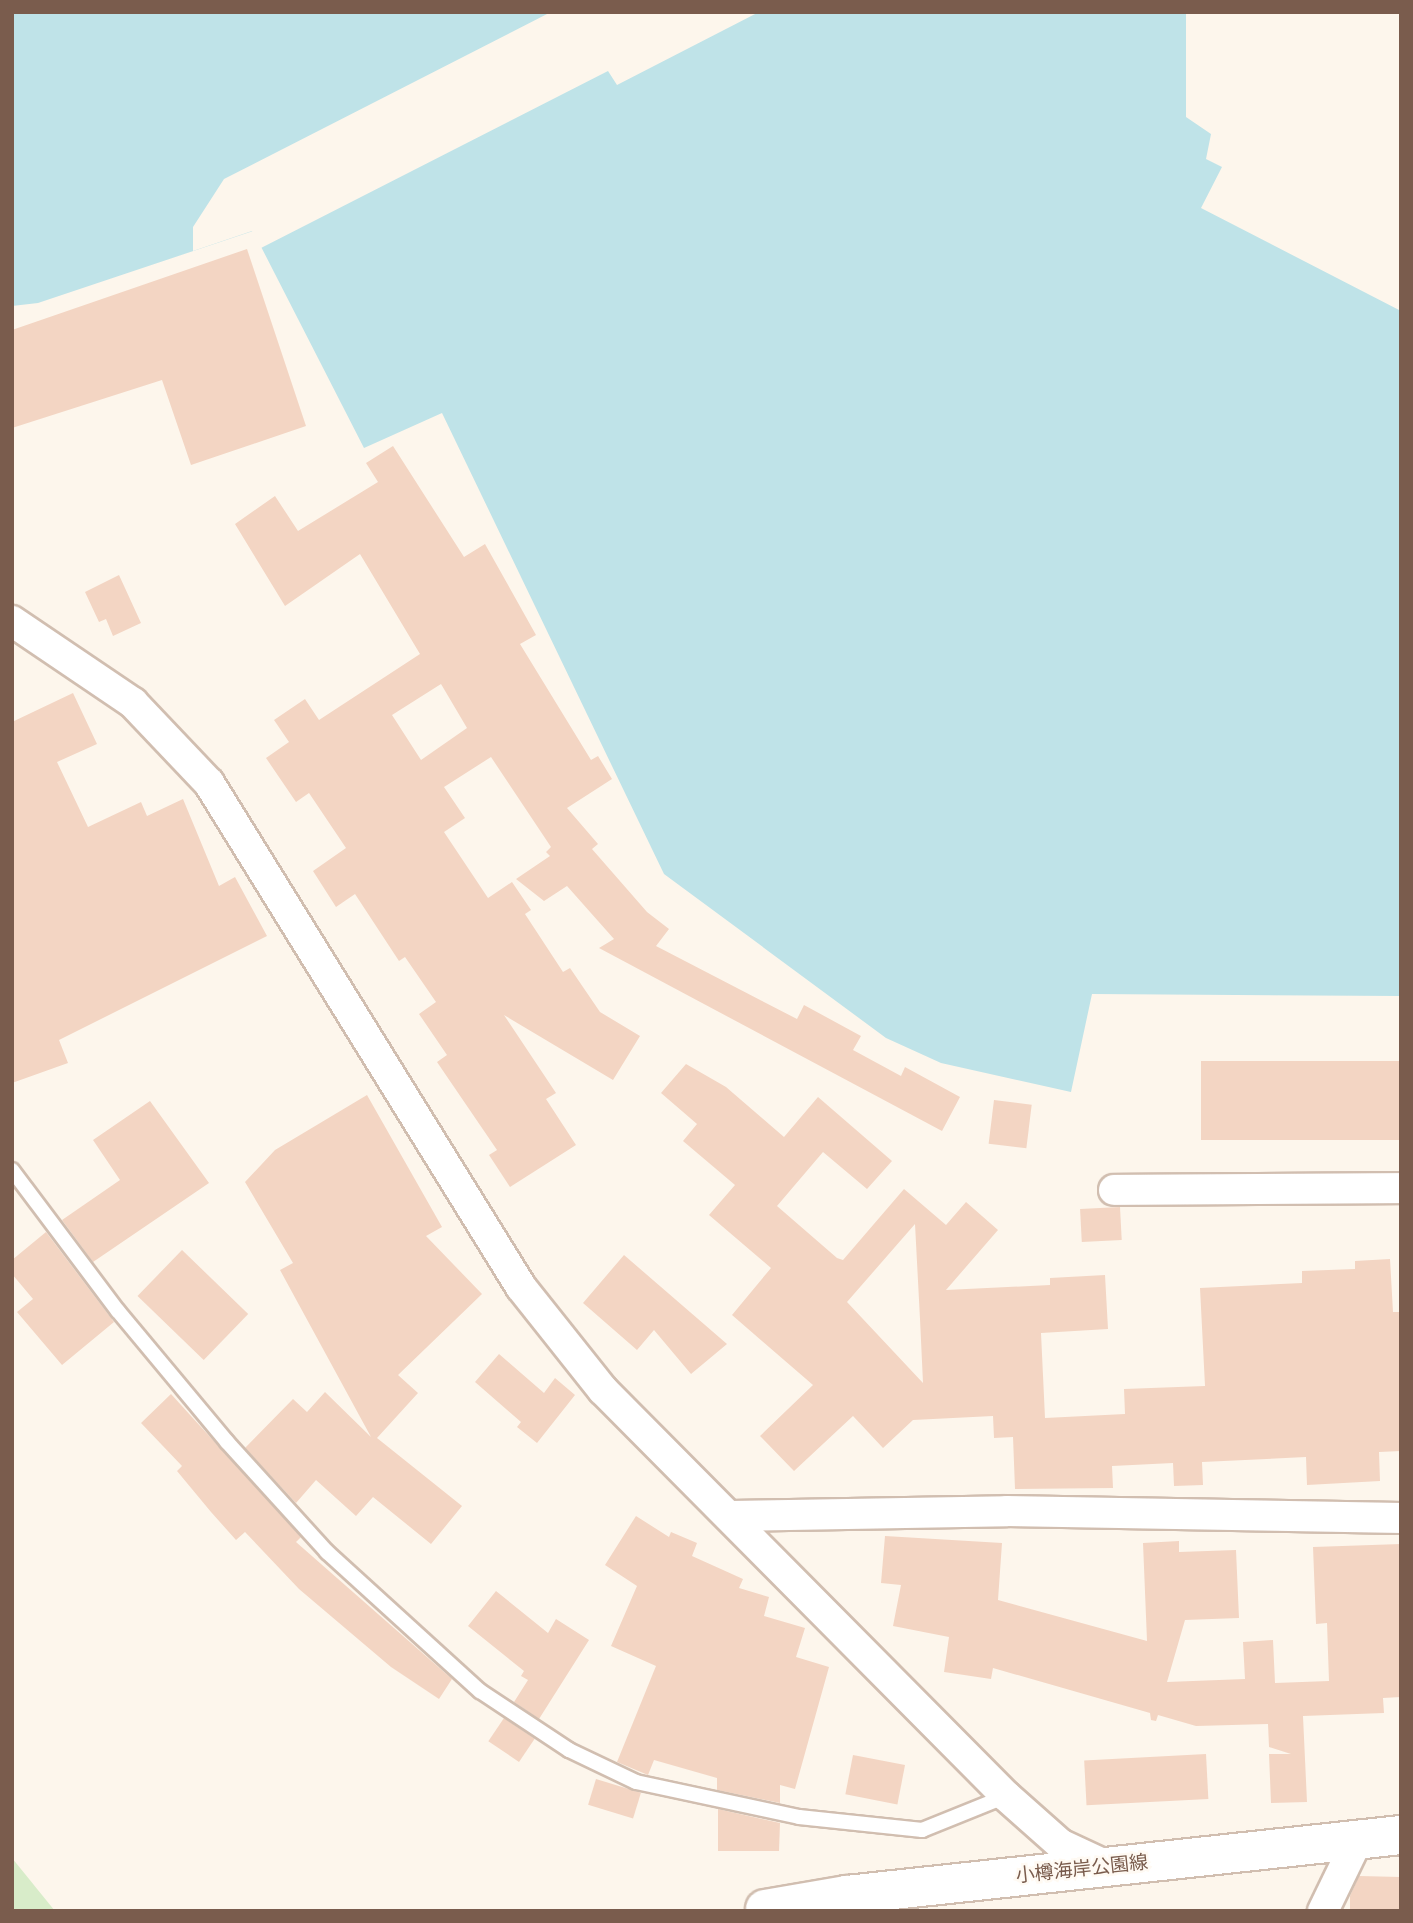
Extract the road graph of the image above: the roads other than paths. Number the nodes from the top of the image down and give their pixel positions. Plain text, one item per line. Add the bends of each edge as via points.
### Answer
1 (12, 621) edge
2 (12, 1170) edge
3 (1401, 1188) edge
4 (1114, 1189) dead end
5 (731, 1516) junction
6 (1401, 1518) edge
7 (1006, 1796) junction
8 (1401, 1835) edge
9 (1358, 1839) junction
10 (1110, 1867) junction
11 (765, 1909) edge
12 (1323, 1911) edge

1 - 5 street via 133,703 209,783 521,1287 603,1390
2 - 7 lane via 118,1311 327,1552 480,1691 569,1750 636,1782 799,1817 922,1830
3 - 4 street
5 - 6 street via 1007,1511
5 - 7 street
7 - 10 street via 1060,1844
8 - 9 main road, 小樽海岸公園線
9 - 10 main road, 小樽海岸公園線
9 - 12 street
10 - 11 main road, 小樽海岸公園線 via 847,1895

